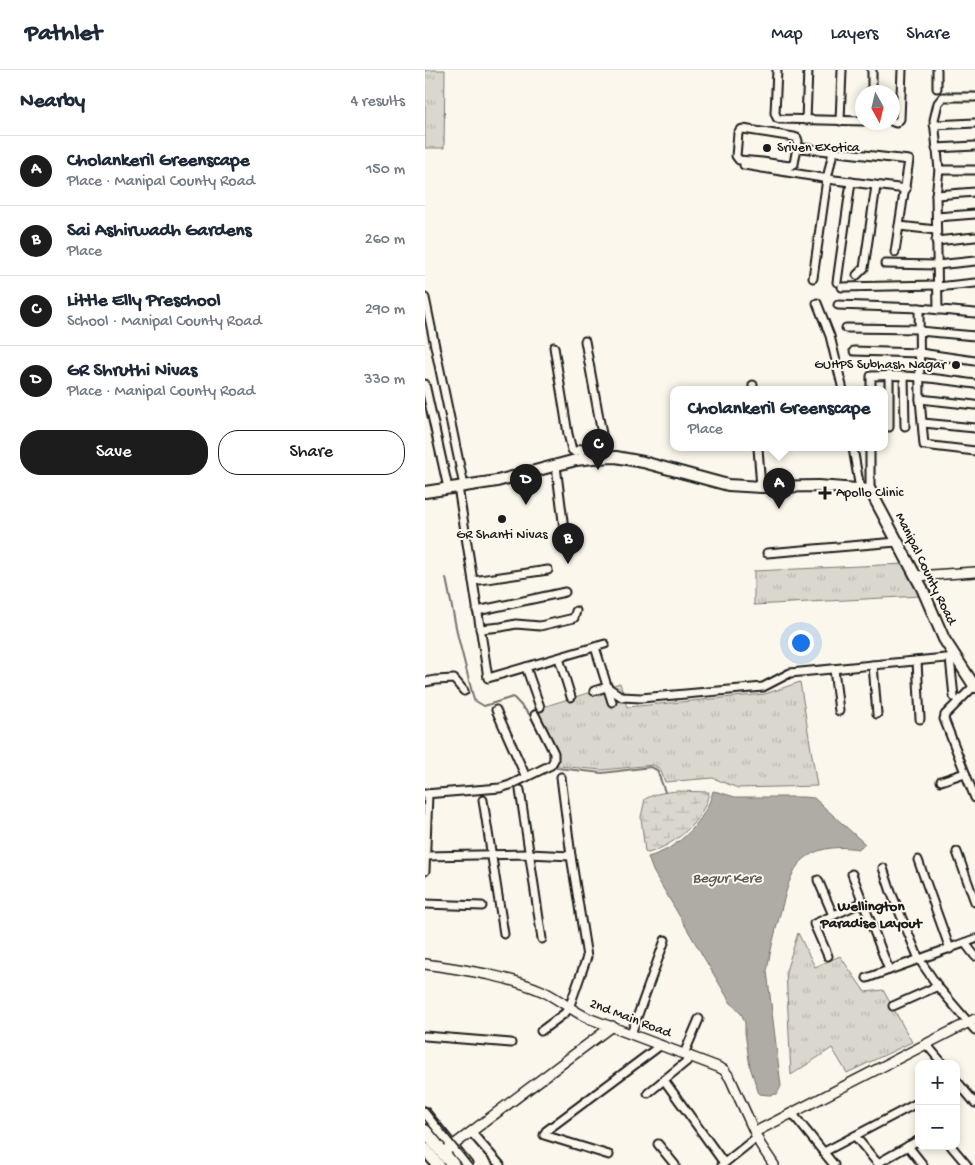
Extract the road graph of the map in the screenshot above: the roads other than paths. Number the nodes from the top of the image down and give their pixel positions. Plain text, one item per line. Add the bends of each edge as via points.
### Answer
1 (777, 70) edge
2 (808, 70) edge
3 (842, 70) edge
4 (872, 70) edge
5 (902, 70) edge
6 (937, 70) edge
7 (872, 85) edge
8 (937, 88) dead end
9 (975, 97) edge
10 (900, 119) edge
11 (806, 120) junction
12 (840, 122) junction
13 (855, 122) edge
14 (975, 123) edge
15 (934, 124) junction
16 (975, 146) edge
17 (802, 148) dead end
18 (937, 148) junction
19 (833, 152) junction
20 (744, 165) dead end
21 (761, 165) junction
22 (775, 167) junction
23 (939, 170) junction
24 (975, 170) edge
25 (827, 179) junction
26 (851, 182) junction
27 (876, 186) junction
28 (906, 190) junction
29 (975, 192) edge
30 (936, 195) junction
31 (975, 214) edge
32 (937, 217) junction
33 (899, 226) junction
34 (936, 230) junction
35 (975, 237) edge
36 (936, 241) junction
37 (895, 252) dead end
38 (975, 261) edge
39 (885, 264) dead end
40 (937, 265) junction
41 (857, 275) dead end
42 (813, 278) dead end
43 (975, 283) edge
44 (937, 286) junction
45 (425, 298) edge
46 (817, 303) dead end
47 (837, 305) dead end
48 (919, 308) junction
49 (938, 310) junction
50 (975, 313) edge
51 (845, 328) dead end
52 (919, 330) junction
53 (975, 336) edge
54 (585, 341) dead end
55 (554, 347) dead end
56 (854, 351) dead end
57 (920, 353) junction
58 (975, 361) edge
59 (889, 375) junction
60 (904, 376) junction
61 (921, 377) junction
62 (425, 384) edge
63 (975, 384) edge
64 (842, 386) edge
65 (871, 386) edge
66 (920, 399) junction
67 (975, 405) edge
68 (923, 423) junction
69 (905, 426) dead end
70 (889, 427) dead end
71 (975, 428) edge
72 (758, 451) edge
73 (854, 451) edge
74 (870, 451) edge
75 (975, 451) edge
76 (581, 454) junction
77 (556, 466) junction
78 (457, 487) junction
79 (761, 487) junction
80 (865, 490) junction
81 (425, 492) edge
82 (564, 530) dead end
83 (897, 542) junction
84 (767, 553) dead end
85 (548, 570) dead end
86 (975, 572) edge
87 (916, 576) junction
88 (473, 581) junction
89 (565, 592) dead end
90 (477, 611) junction
91 (576, 611) dead end
92 (480, 629) junction
93 (605, 644) dead end
94 (595, 647) junction
95 (559, 658) junction
96 (953, 658) junction
97 (917, 661) junction
98 (873, 664) junction
99 (525, 667) junction
100 (834, 669) junction
101 (425, 682) edge
102 (975, 686) edge
103 (607, 687) junction
104 (594, 691) dead end
105 (464, 692) dead end
106 (571, 697) dead end
107 (954, 697) dead end
108 (611, 702) dead end
109 (540, 707) dead end
110 (495, 710) dead end
111 (839, 711) dead end
112 (877, 714) dead end
113 (535, 715) dead end
114 (920, 719) dead end
115 (965, 773) junction
116 (526, 777) junction
117 (561, 778) dead end
118 (941, 781) dead end
119 (520, 790) dead end
120 (427, 794) edge
121 (975, 798) edge
122 (483, 800) dead end
123 (957, 852) dead end
124 (492, 854) junction
125 (529, 854) junction
126 (426, 856) edge
127 (571, 856) junction
128 (918, 860) dead end
129 (883, 868) dead end
130 (425, 871) edge
131 (852, 874) dead end
132 (818, 880) dead end
133 (863, 902) junction
134 (975, 902) edge
135 (425, 904) edge
136 (482, 906) dead end
137 (833, 915) junction
138 (504, 934) dead end
139 (542, 939) dead end
140 (975, 939) edge
141 (665, 940) dead end
142 (965, 943) junction
143 (950, 948) junction
144 (828, 956) dead end
145 (975, 956) edge
146 (919, 959) junction
147 (425, 964) edge
148 (889, 970) junction
149 (867, 978) dead end
150 (938, 986) junction
151 (893, 1006) dead end
152 (569, 1008) junction
153 (699, 1019) dead end
154 (972, 1021) edge
155 (612, 1026) junction
156 (975, 1030) edge
157 (541, 1031) dead end
158 (631, 1034) junction
159 (425, 1036) edge
160 (511, 1043) dead end
161 (926, 1044) junction
162 (661, 1045) junction
163 (688, 1056) junction
164 (940, 1060) edge
165 (663, 1080) junction
166 (960, 1085) edge
167 (648, 1093) dead end
168 (975, 1103) edge
169 (916, 1105) edge
170 (425, 1112) edge
171 (792, 1113) junction
172 (425, 1123) edge
173 (425, 1131) edge
174 (471, 1132) junction
175 (756, 1135) junction
176 (855, 1136) junction
177 (915, 1142) edge
178 (425, 1143) edge
179 (658, 1144) dead end
180 (908, 1146) junction
181 (450, 1148) junction
182 (425, 1149) edge
183 (954, 1150) edge
184 (824, 1152) junction
185 (609, 1154) dead end
186 (723, 1164) edge
187 (878, 1164) edge
188 (438, 1165) edge
189 (443, 1165) edge
190 (453, 1165) edge
191 (459, 1165) edge
192 (468, 1165) edge
193 (500, 1165) edge
194 (675, 1165) edge
195 (774, 1165) edge
196 (834, 1165) edge
197 (923, 1165) edge
198 (967, 1165) edge

1 - 11 street via 776,116
2 - 11 street
3 - 12 street
4 - 7 street
5 - 10 street
6 - 8 street
9 - 15 street via 943,97 938,103
11 - 12 street
12 - 13 street
14 - 15 street
15 - 18 street
16 - 18 street
17 - 19 street
18 - 23 street
19 - 25 street
19 - 28 street via 909,160
20 - 21 street
21 - 22 street
21 - 22 street via 737,158 740,130 797,138 794,164
22 - 25 street
23 - 24 street
23 - 30 street
25 - 26 street
25 - 42 street
26 - 27 street
26 - 44 street via 840,284
27 - 28 street
27 - 41 street via 864,268
28 - 33 street
29 - 30 street
30 - 32 street
31 - 32 street
32 - 34 street
33 - 34 street
33 - 37 street
34 - 36 street
35 - 36 street
36 - 40 street
38 - 40 street
39 - 40 street
40 - 44 street
43 - 44 street
44 - 49 street
45 - 78 street
46 - 64 street via 830,336
47 - 48 street
48 - 49 street
48 - 52 street
49 - 50 street
51 - 52 street
52 - 53 street
52 - 57 street
54 - 76 street via 605,445
55 - 76 street via 571,450
56 - 57 street
57 - 58 street
57 - 61 street
59 - 60 street
59 - 65 street via 871,376
59 - 70 street
60 - 61 street
60 - 69 street
61 - 63 street
61 - 66 street
62 - 78 street
66 - 67 street
66 - 68 street
68 - 71 street
68 - 75 street via 924,445
72 - 79 street
73 - 80 street
74 - 80 street
76 - 77 main road
76 - 79 main road via 643,462 728,486
77 - 78 main road
77 - 82 street
78 - 81 main road
78 - 88 street
79 - 80 main road via 818,486
80 - 83 main road, Manipal County Road
83 - 84 street
83 - 87 main road, Manipal County Road
85 - 88 street
86 - 87 street
87 - 96 main road, Manipal County Road
88 - 90 street
89 - 90 street
90 - 92 street
91 - 92 street via 574,618 540,626 516,624
92 - 99 street via 488,678
93 - 94 street
94 - 95 street
94 - 103 street
95 - 99 street
95 - 106 street
96 - 97 street
96 - 102 main road, Manipal County Road
96 - 107 street
97 - 98 street
97 - 114 street
98 - 100 street
98 - 112 street
99 - 109 street
100 - 103 street via 790,673 763,687 641,698 622,697
100 - 111 street
101 - 105 street via 454,679
102 - 115 street via 944,719
103 - 104 street
103 - 108 street
110 - 116 street
113 - 116 street via 554,753 554,760 551,765
115 - 118 street
115 - 121 street
116 - 120 street via 500,788
117 - 127 street
119 - 125 street
120 - 126 street
122 - 124 street
123 - 134 street
124 - 125 street
124 - 126 street
124 - 138 street
125 - 127 street
125 - 139 street
126 - 130 street
127 - 152 street via 587,957
128 - 143 street
129 - 146 street
131 - 133 street
132 - 137 street
133 - 137 street
133 - 148 street
135 - 136 street
137 - 144 street via 815,924
140 - 142 street
141 - 158 street
142 - 143 street
142 - 145 street
143 - 146 street
146 - 148 street
146 - 150 street
147 - 152 street, 2nd Main Road via 527,985 544,991
148 - 149 street
150 - 151 street
150 - 154 street
152 - 155 street, 2nd Main Road
152 - 157 street
153 - 163 street
154 - 156 street
154 - 161 street
155 - 158 street, 2nd Main Road
155 - 174 street
158 - 162 street, 2nd Main Road
159 - 160 street
161 - 164 street
161 - 171 street
162 - 163 street, 2nd Main Road
162 - 185 street via 545,1131 544,1135
163 - 165 street
163 - 175 street, 2nd Main Road via 727,1073
165 - 167 street
165 - 186 street
166 - 168 street
169 - 176 street
170 - 181 street
171 - 175 street
171 - 184 street
172 - 181 highway
173 - 190 highway
174 - 181 street
174 - 193 street
175 - 186 street
175 - 195 street, 2nd Main Road
176 - 184 street
176 - 187 street
177 - 180 street
178 - 189 highway
179 - 194 street
180 - 187 street
180 - 197 street
181 - 191 highway
181 - 192 street
182 - 188 highway
183 - 198 street
184 - 196 street

